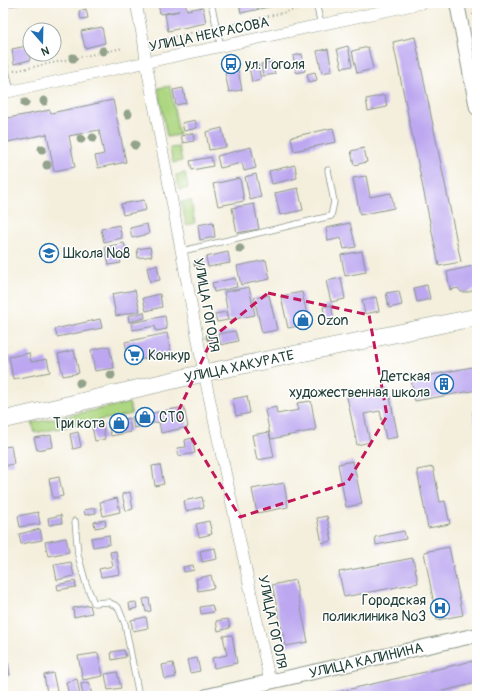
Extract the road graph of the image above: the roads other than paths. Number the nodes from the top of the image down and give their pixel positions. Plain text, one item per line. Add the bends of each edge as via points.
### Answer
1 (136, 3) edge
2 (211, 3) edge
3 (422, 3) edge
4 (457, 3) edge
5 (316, 4) edge
6 (321, 25) junction
7 (220, 46) junction
8 (3, 58) edge
9 (146, 62) junction
10 (7, 92) edge
11 (477, 108) edge
12 (328, 170) dead end
13 (182, 251) junction
14 (477, 317) edge
15 (204, 373) junction
16 (3, 420) edge
17 (75, 520) dead end
18 (477, 635) edge
19 (270, 682) junction
20 (256, 691) edge
21 (139, 696) edge
22 (207, 696) edge

1 - 9 street, УЛИЦА ГОГОЛЯ
2 - 7 lane
3 - 6 street, УЛИЦА НЕКРАСОВА
4 - 11 street
5 - 6 lane
6 - 7 street, УЛИЦА НЕКРАСОВА
7 - 9 street, УЛИЦА НЕКРАСОВА
8 - 10 lane
9 - 10 street, УЛИЦА НЕКРАСОВА
9 - 13 street, УЛИЦА ГОГОЛЯ
12 - 13 lane via 334,202 331,216
13 - 15 street, УЛИЦА ГОГОЛЯ
14 - 15 main road, УЛИЦА ХАКУРАТЕ
15 - 16 main road, УЛИЦА ХАКУРАТЕ
15 - 19 street, УЛИЦА ГОГОЛЯ
17 - 21 lane via 78,555 86,584 94,603 108,602 118,607 125,624
18 - 19 street, УЛИЦА КАЛИНИНА
19 - 20 street, УЛИЦА КАЛИНИНА
20 - 22 street, УЛИЦА КАЛИНИНА

